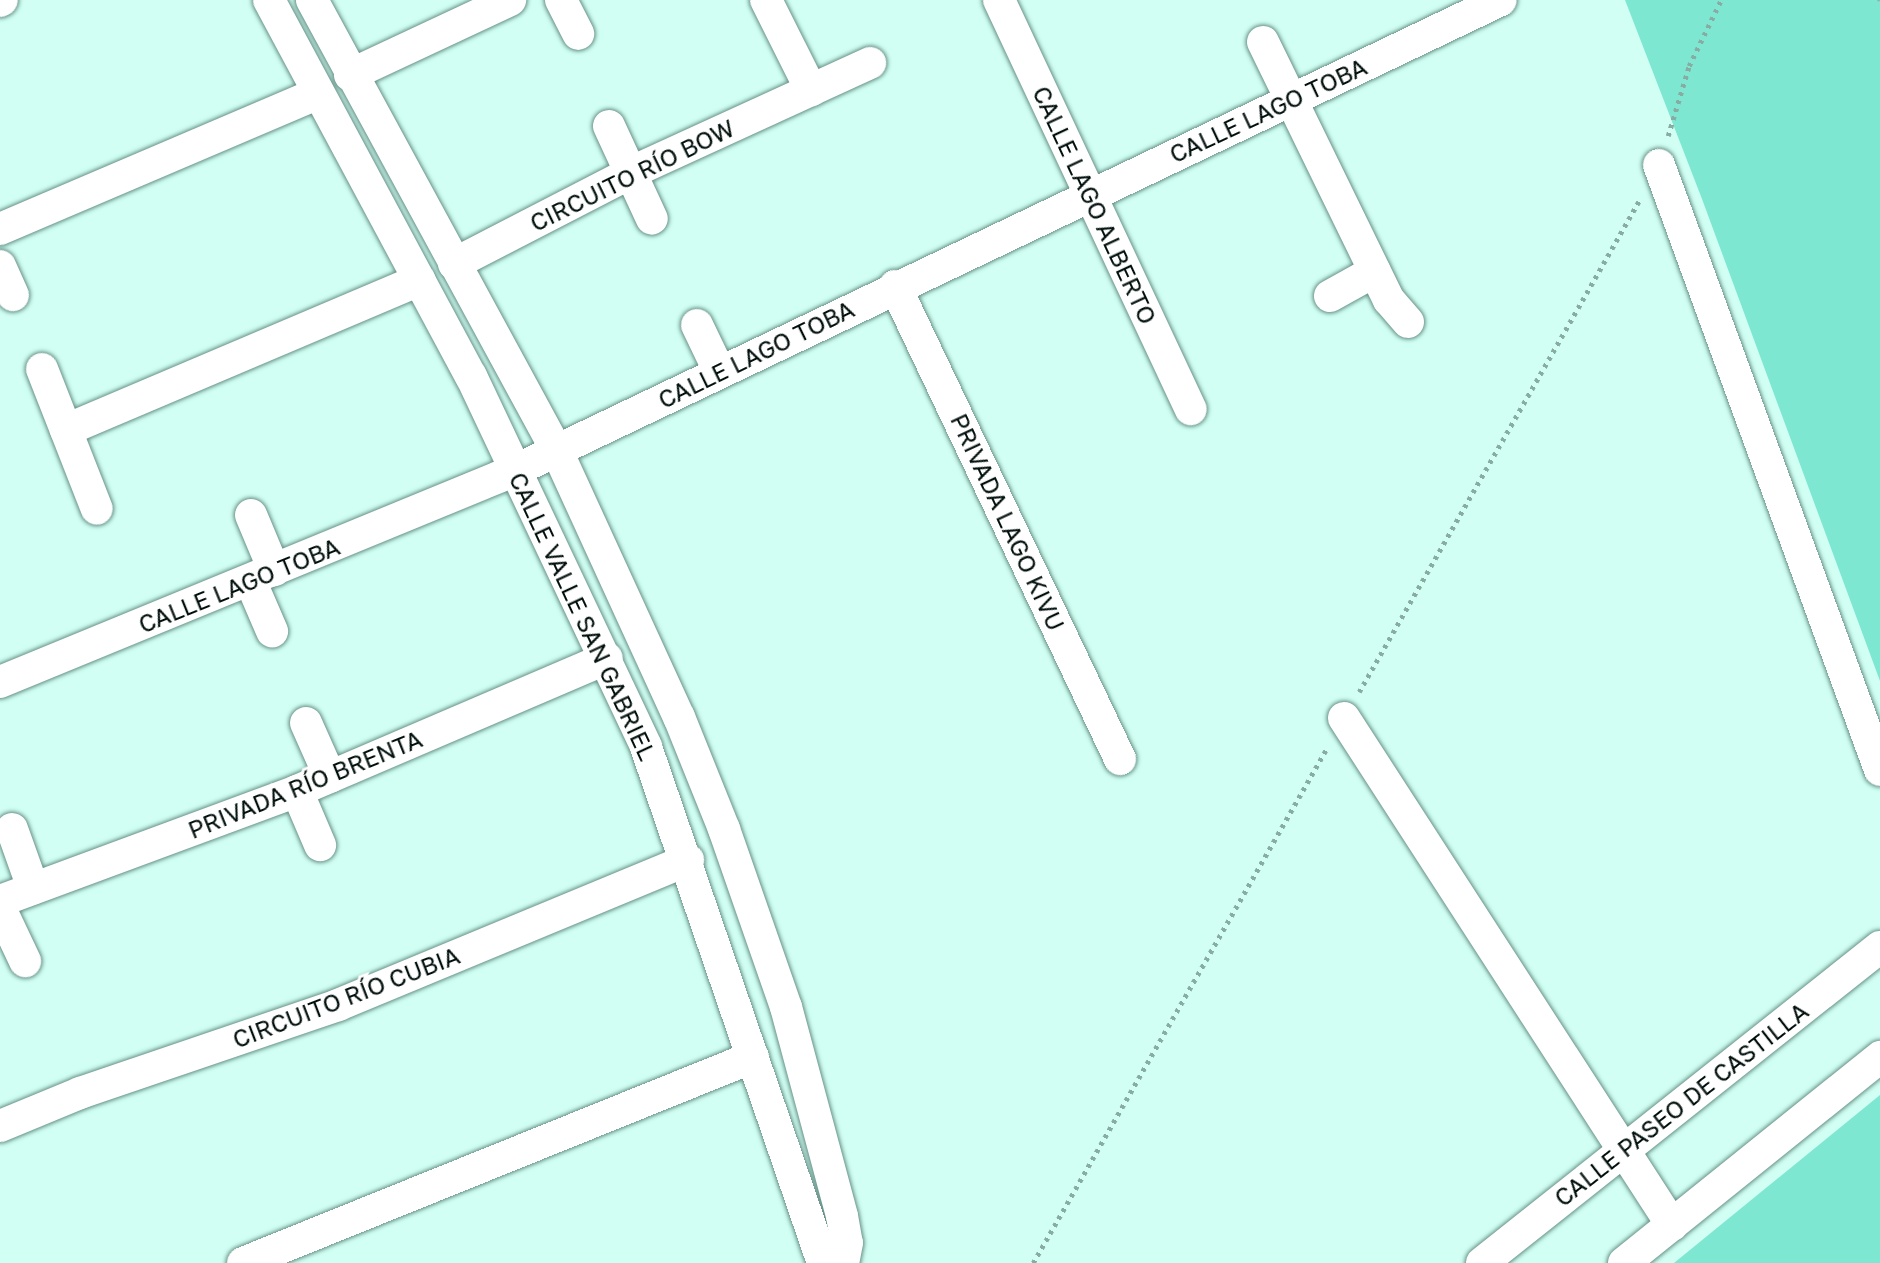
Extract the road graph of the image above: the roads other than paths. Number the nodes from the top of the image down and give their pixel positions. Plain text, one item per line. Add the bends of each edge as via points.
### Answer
1 (269, 0) edge
2 (312, 0) edge
3 (510, 0) edge
4 (561, 0) edge
5 (766, 0) edge
6 (999, 0) edge
7 (1502, 0) edge
8 (578, 34) dead end
9 (1263, 42) dead end
10 (870, 63) dead end
11 (350, 75) junction
12 (811, 90) junction
13 (316, 94) junction
14 (1292, 100) junction
15 (609, 126) dead end
16 (1659, 165) road end
17 (632, 172) junction
18 (1091, 194) junction
19 (652, 219) dead end
20 (0, 229) edge
21 (454, 264) junction
22 (0, 266) edge
23 (1375, 271) junction
24 (421, 280) junction
25 (895, 286) junction
26 (13, 295) dead end
27 (1330, 296) dead end
28 (1408, 322) dead end
29 (697, 325) dead end
30 (42, 369) dead end
31 (719, 371) junction
32 (1191, 409) dead end
33 (66, 430) junction
34 (557, 451) junction
35 (516, 470) junction
36 (97, 509) dead end
37 (251, 515) dead end
38 (262, 575) junction
39 (272, 631) dead end
40 (607, 658) junction
41 (0, 682) edge
42 (1344, 718) dead end
43 (306, 723) dead end
44 (1120, 759) dead end
45 (1880, 770) edge
46 (330, 777) junction
47 (298, 791) junction
48 (12, 829) dead end
49 (320, 845) dead end
50 (688, 860) junction
51 (33, 888) junction
52 (0, 901) edge
53 (0, 908) edge
54 (1880, 947) edge
55 (25, 961) dead end
56 (753, 1057) junction
57 (1880, 1057) edge
58 (0, 1126) edge
59 (1622, 1150) junction
60 (1672, 1225) junction
61 (826, 1257) edge
62 (243, 1263) edge
63 (1482, 1263) edge
64 (1624, 1263) edge

1 - 13 street, CALLE VALLE SAN GABRIEL
2 - 11 street, CALLE VALLE SAN GABRIEL
3 - 11 street
4 - 8 street
5 - 12 street
6 - 18 street, CALLE LAGO ALBERTO
7 - 14 street, CALLE LAGO TOBA
9 - 14 street
10 - 12 street, CIRCUITO RÍO BOW
11 - 21 street, CALLE VALLE SAN GABRIEL
12 - 17 street, CIRCUITO RÍO BOW
13 - 20 street
13 - 24 street, CALLE VALLE SAN GABRIEL
14 - 18 street, CALLE LAGO TOBA
14 - 23 street
15 - 17 street
16 - 45 street
17 - 19 street
17 - 21 street, CIRCUITO RÍO BOW
18 - 25 street, CALLE LAGO TOBA
18 - 32 street, CALLE LAGO ALBERTO
21 - 34 street, CALLE VALLE SAN GABRIEL
22 - 26 street
23 - 27 street
23 - 28 street via 1389,300
24 - 33 street
24 - 35 street, CALLE VALLE SAN GABRIEL
25 - 31 street, CALLE LAGO TOBA
25 - 44 street, PRIVADA LAGO KIVU
29 - 31 street
30 - 33 street
31 - 34 street, CALLE LAGO TOBA
33 - 36 street
34 - 35 street, CALLE LAGO TOBA
34 - 61 street, CALLE VALLE SAN GABRIEL via 679,717 786,1007
35 - 38 street, CALLE LAGO TOBA
35 - 40 street, CALLE VALLE SAN GABRIEL
37 - 38 street
38 - 39 street
38 - 41 street, CALLE LAGO TOBA
40 - 46 street, PRIVADA RÍO BRENTA
40 - 50 street, CALLE VALLE SAN GABRIEL
42 - 59 street
43 - 46 street
46 - 47 street, PRIVADA RÍO BRENTA
47 - 49 street
47 - 51 street, PRIVADA RÍO BRENTA
48 - 51 street
50 - 56 street, CALLE VALLE SAN GABRIEL
50 - 58 street, CIRCUITO RÍO CUBIA via 338,1005 80,1093
51 - 52 street, PRIVADA RÍO BRENTA
53 - 55 street
54 - 59 street, CALLE PASEO DE CASTILLA
56 - 61 street, CALLE VALLE SAN GABRIEL
56 - 62 street
57 - 60 street
59 - 60 street
59 - 63 street, CALLE PASEO DE CASTILLA
60 - 64 street

